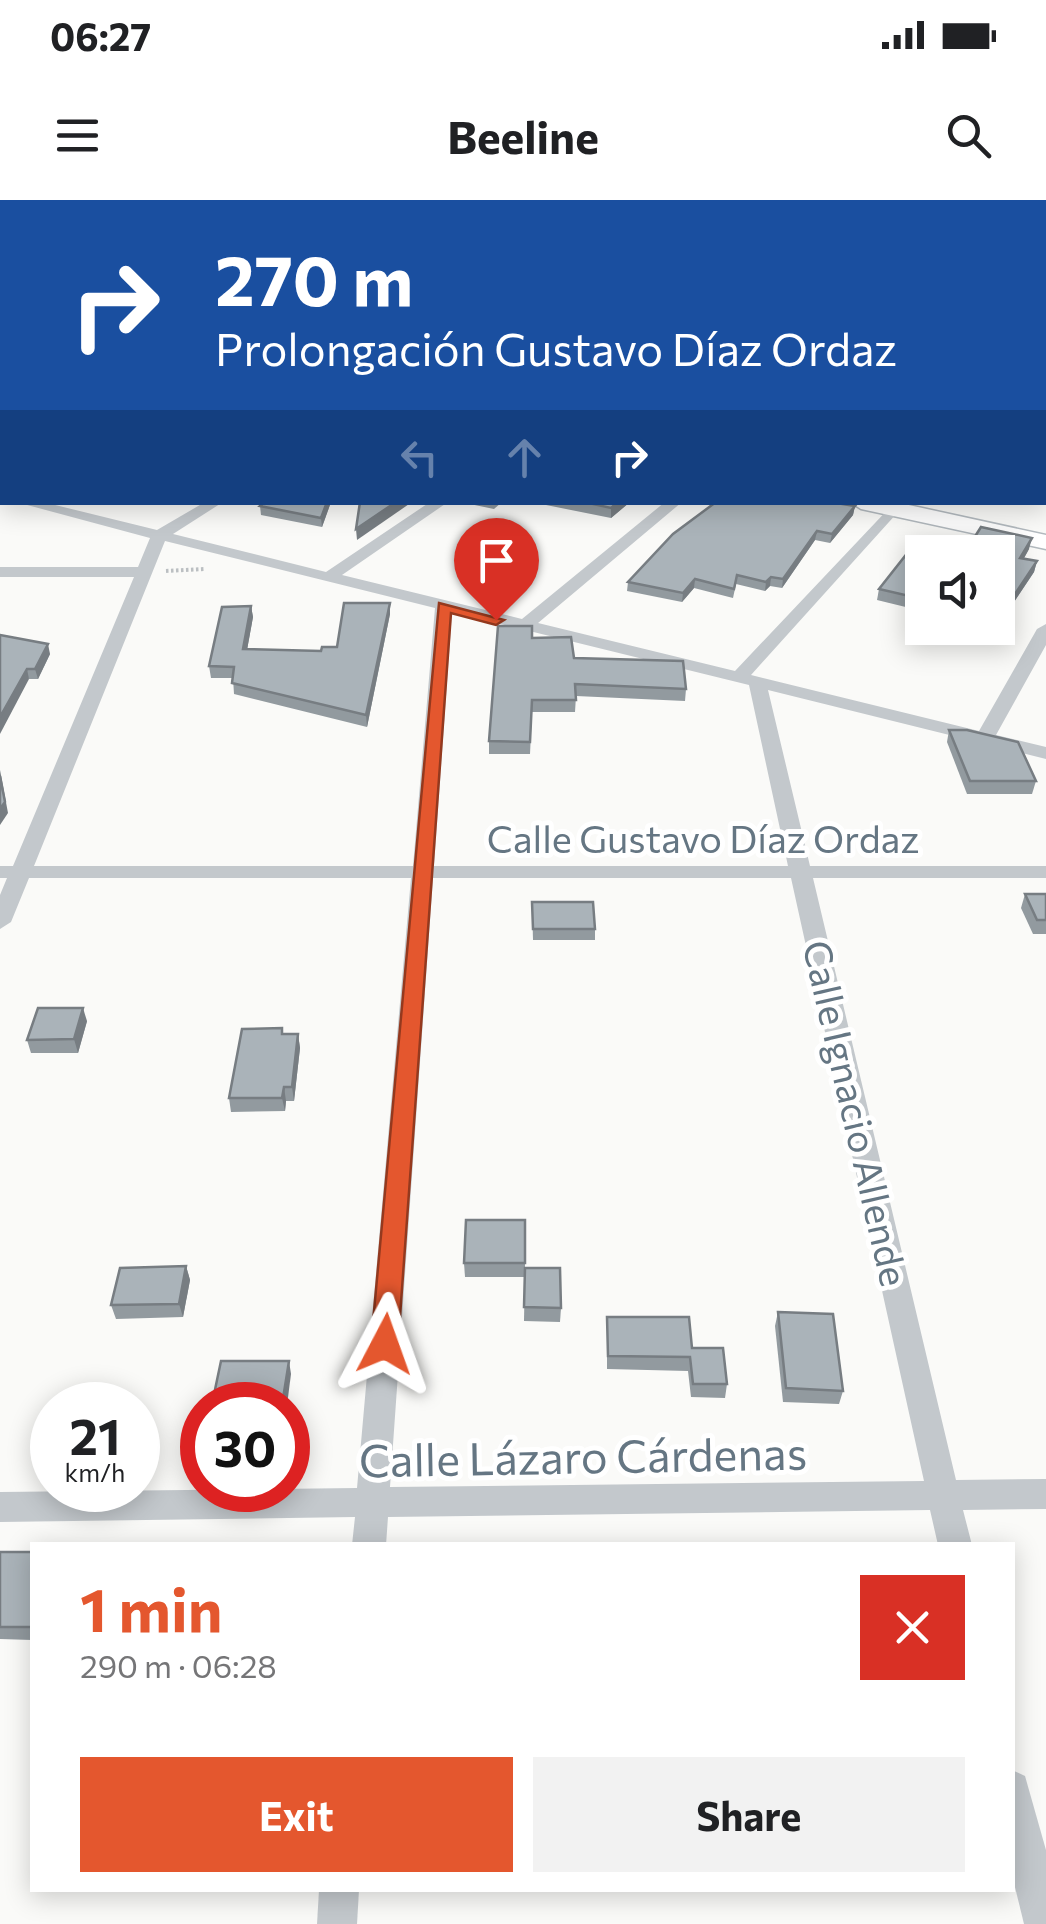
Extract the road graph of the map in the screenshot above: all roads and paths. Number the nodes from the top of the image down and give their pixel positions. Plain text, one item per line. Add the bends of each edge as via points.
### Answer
1 (36, 505) edge
2 (211, 505) edge
3 (437, 505) edge
4 (671, 505) edge
5 (874, 505) edge
6 (893, 510) junction
7 (159, 536) junction
8 (1046, 542) edge
9 (0, 572) edge
10 (145, 572) junction
11 (326, 579) junction
12 (444, 606) junction
13 (523, 628) junction
14 (1046, 629) edge
15 (747, 681) junction
16 (985, 738) junction
17 (1046, 752) edge
18 (10, 872) edge
19 (421, 872) junction
20 (802, 872) junction
21 (1046, 872) edge
22 (0, 922) edge
23 (1046, 1494) edge
24 (944, 1496) junction
25 (372, 1502) junction
26 (0, 1507) edge
27 (369, 1542) edge
28 (954, 1542) edge
29 (1015, 1802) edge
30 (340, 1892) edge
31 (336, 1924) edge
32 (1044, 1924) edge

1 - 7 street
2 - 7 street
3 - 11 street
4 - 13 street
5 - 6 street
6 - 8 street
6 - 15 street
7 - 10 street
7 - 11 street
9 - 10 street
10 - 18 street
11 - 12 street
12 - 13 street
12 - 19 street
13 - 15 street
14 - 16 street
15 - 16 street
15 - 20 street, Calle Ignacio Allende
16 - 17 street
18 - 19 street, Calle Gustavo Díaz Ordaz
18 - 22 street
19 - 20 street, Calle Gustavo Díaz Ordaz
19 - 25 street
20 - 21 street, Calle Gustavo Díaz Ordaz
20 - 24 street, Calle Ignacio Allende
23 - 24 street, Calle Lázaro Cárdenas
24 - 25 street, Calle Lázaro Cárdenas
24 - 28 street, Calle Ignacio Allende
25 - 26 street, Calle Lázaro Cárdenas
25 - 27 street
29 - 32 street
30 - 31 street

